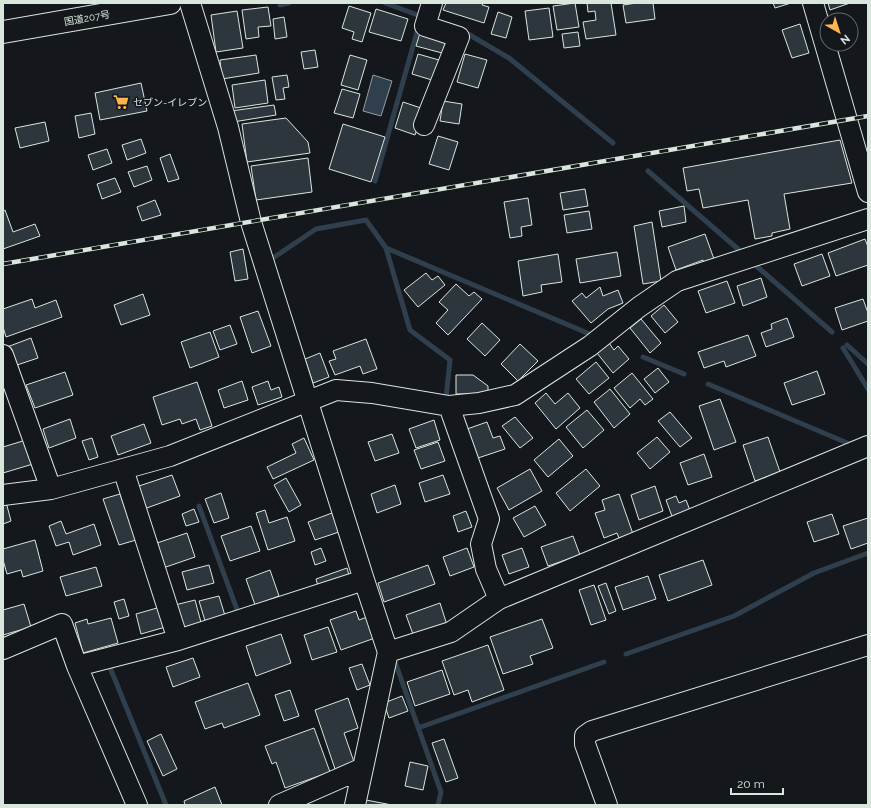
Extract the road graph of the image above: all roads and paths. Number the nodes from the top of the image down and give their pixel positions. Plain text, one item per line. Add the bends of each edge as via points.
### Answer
1 (170, 3) edge
2 (190, 3) edge
3 (432, 3) edge
4 (813, 3) edge
5 (3, 32) edge
6 (424, 125) dead end
7 (868, 192) edge
8 (868, 219) edge
9 (3, 355) edge
10 (308, 402) junction
11 (449, 406) junction
12 (868, 446) edge
13 (123, 469) junction
14 (52, 489) junction
15 (3, 495) edge
16 (364, 580) junction
17 (499, 599) junction
18 (178, 640) junction
19 (868, 645) edge
20 (3, 649) edge
21 (388, 652) junction
22 (76, 666) junction
23 (363, 768) junction
24 (136, 805) edge
25 (278, 805) edge
26 (356, 805) edge
27 (607, 805) edge

1 - 5 highway, 国道207号
2 - 10 street via 228,127 251,222
3 - 6 street via 425,26 459,38
4 - 7 street
8 - 11 street via 676,281 590,346 515,396
9 - 14 street
10 - 11 street via 336,390 372,393
10 - 13 street via 170,456
10 - 16 street
11 - 17 street via 489,519 481,544 486,569
12 - 17 street
13 - 14 street
13 - 18 street
14 - 15 street
16 - 18 street
16 - 21 street
17 - 21 street via 451,632
18 - 22 street
19 - 27 street via 592,731 585,736 585,744
20 - 22 street via 62,624
21 - 23 street
22 - 24 street
23 - 25 street
23 - 26 street

